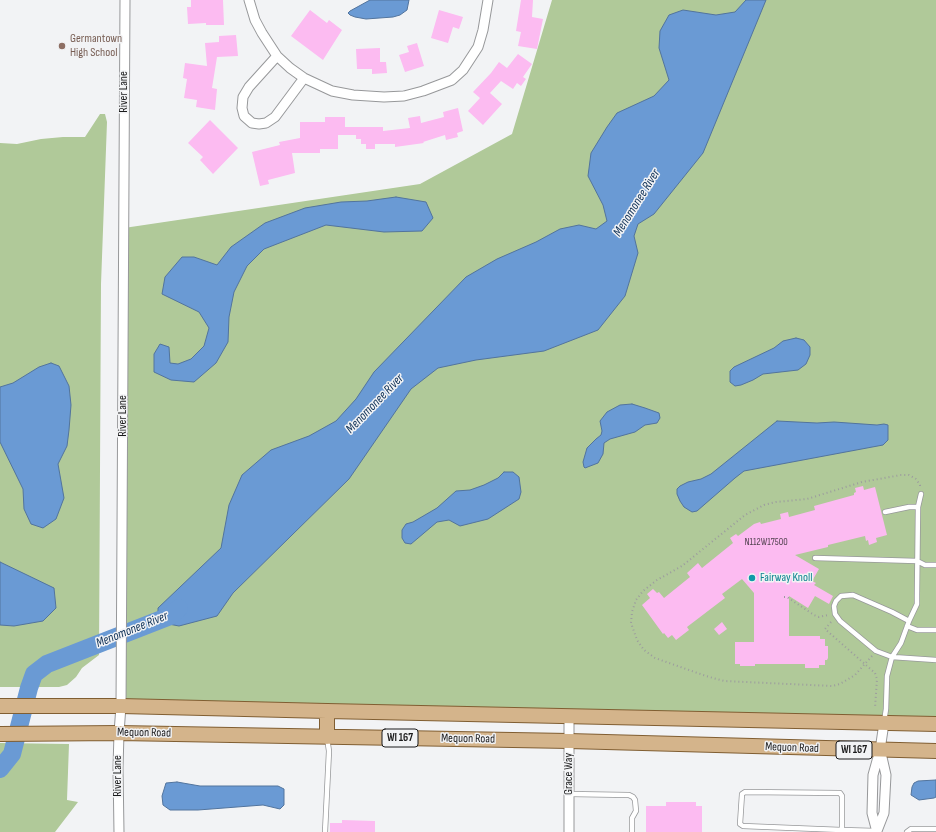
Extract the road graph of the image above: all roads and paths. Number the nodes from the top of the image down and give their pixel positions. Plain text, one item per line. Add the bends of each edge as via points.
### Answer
1 (124, 0) edge
2 (249, 0) edge
3 (488, 0) edge
4 (277, 56) junction
5 (304, 78) junction
6 (921, 494) joint
7 (918, 507) junction
8 (886, 512) dead end
9 (815, 558) dead end
10 (917, 561) junction
11 (936, 565) edge
12 (784, 597) dead end
13 (908, 624) junction
14 (936, 630) edge
15 (876, 651) junction
16 (892, 657) junction
17 (936, 660) edge
18 (866, 664) junction
19 (6, 706) edge
20 (121, 706) junction
21 (875, 708) dead end
22 (327, 711) junction
23 (569, 717) junction
24 (884, 723) junction
25 (936, 724) edge
26 (118, 733) junction
27 (4, 734) edge
28 (326, 737) junction
29 (569, 741) junction
30 (880, 750) junction
31 (936, 751) edge
32 (569, 794) junction
33 (936, 829) edge
34 (842, 831) edge
35 (119, 832) edge
36 (325, 832) edge
37 (569, 832) edge
38 (632, 832) edge
39 (877, 832) edge
40 (907, 832) edge

1 - 20 street, River Lane
2 - 4 street via 255,20
3 - 5 street via 478,47 452,80 404,96 384,96 332,91
4 - 5 street
4 - 5 street via 243,97 244,116 252,123 266,123 275,116
6 - 7 lane
6 - 18 path via 916,479 909,475 901,475 862,482 807,499 764,505 745,515 682,566 656,580 636,600 632,612 631,623 636,640 644,650 655,658 724,681 832,686 849,679
7 - 8 lane
7 - 10 lane
9 - 10 lane
10 - 11 lane via 925,565
10 - 13 lane via 917,604
12 - 18 path via 814,615 828,615 831,622 825,629
13 - 14 lane via 917,630
13 - 15 lane via 892,612 853,595 841,596 836,601 835,614
13 - 16 lane
15 - 16 lane
15 - 18 path
16 - 17 lane
16 - 24 lane via 887,676
18 - 21 path via 877,675
19 - 20 main road, Mequon Road / WI 167
20 - 22 main road, Mequon Road / WI 167
20 - 26 street, River Lane
22 - 23 main road, Mequon Road / WI 167
22 - 28 main road
23 - 24 main road, Mequon Road / WI 167
23 - 29 street, Grace Way
24 - 25 main road, Mequon Road / WI 167
24 - 30 street
26 - 27 main road, Mequon Road / WI 167
26 - 28 main road, Mequon Road / WI 167
26 - 35 street, River Lane
28 - 29 main road, Mequon Road / WI 167
28 - 36 lane via 329,751
29 - 30 main road, Mequon Road / WI 167
29 - 32 street, Grace Way
30 - 31 main road, Mequon Road / WI 167
30 - 39 street via 886,775 884,813
32 - 37 street, Grace Way
32 - 38 lane via 633,796 636,811 632,818
33 - 40 lane via 911,829
34 - 34 lane via 840,793 742,794 740,824 743,826
34 - 39 lane

